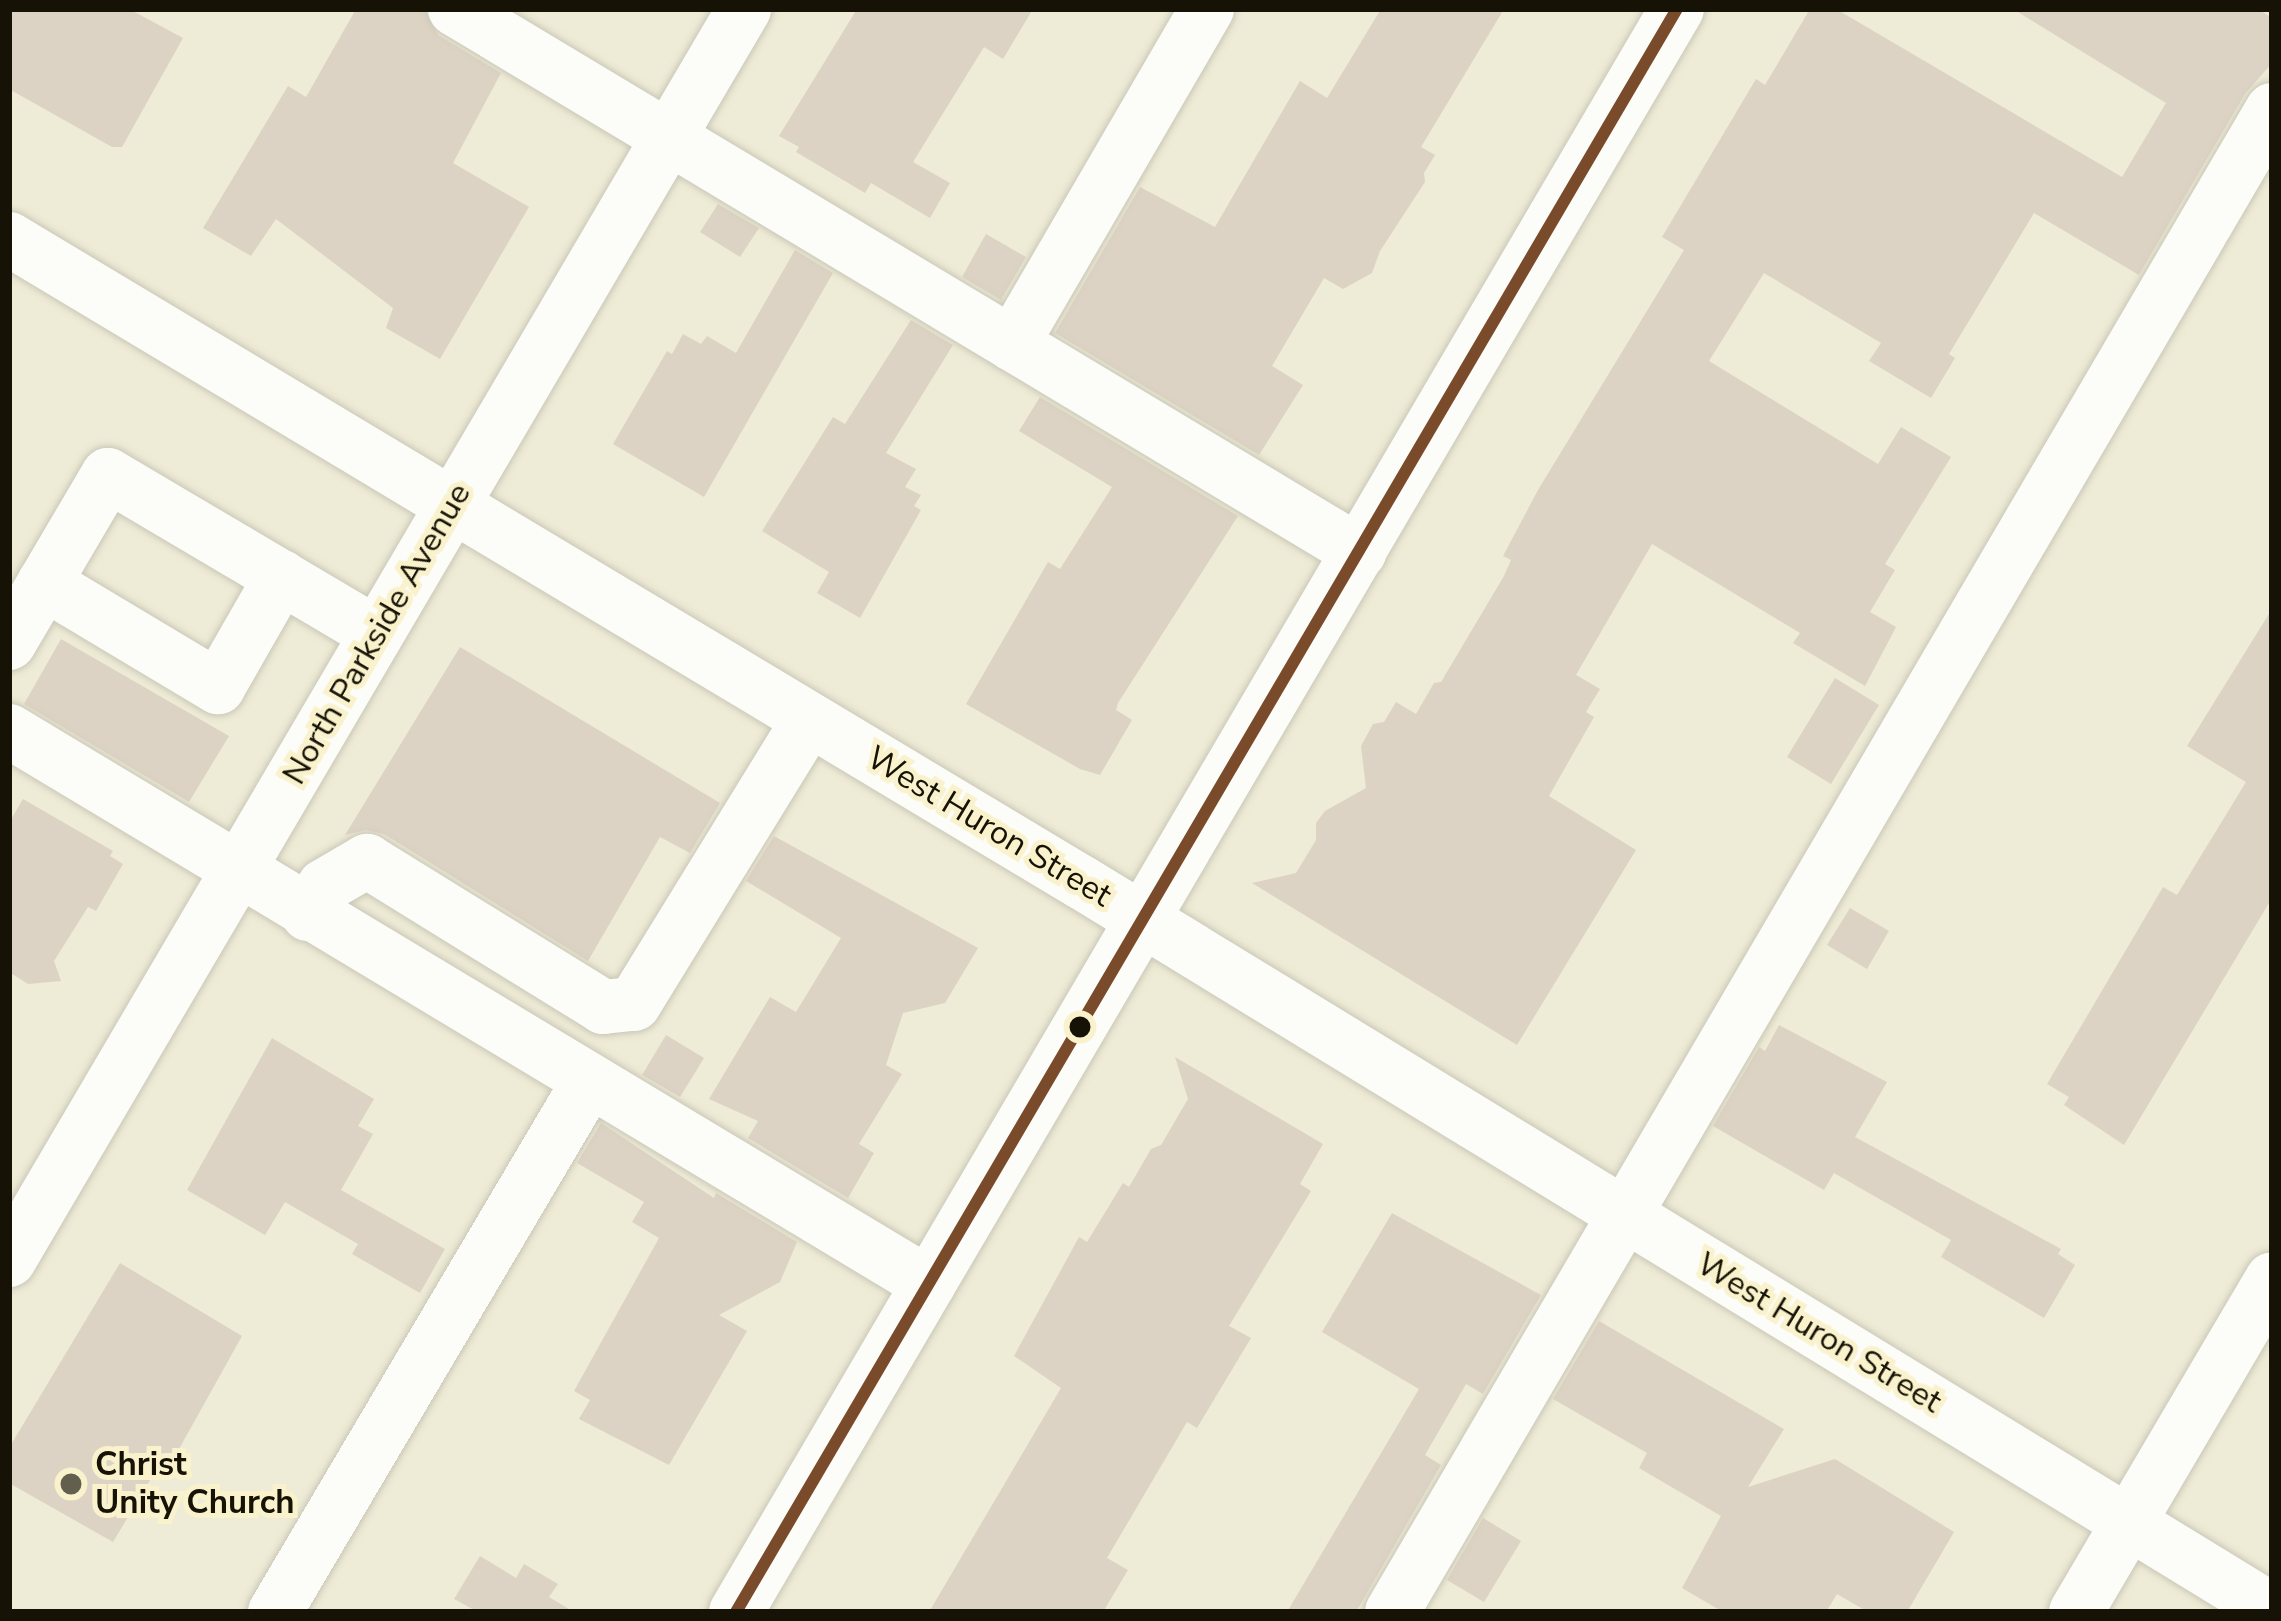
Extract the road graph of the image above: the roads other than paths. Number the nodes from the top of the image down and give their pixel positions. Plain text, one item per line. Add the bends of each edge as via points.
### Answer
1 (455, 9) edge
2 (744, 9) edge
3 (1207, 9) edge
4 (1678, 9) edge
5 (2272, 110) edge
6 (669, 137) junction
7 (9, 239) edge
8 (1012, 344) junction
9 (452, 505) junction
10 (1359, 552) junction
11 (281, 577) junction
12 (44, 584) junction
13 (377, 634) junction
14 (9, 643) edge
15 (809, 719) junction
16 (9, 731) edge
17 (237, 872) junction
18 (308, 914) junction
19 (1143, 920) junction
20 (589, 1081) junction
21 (1626, 1216) junction
22 (9, 1259) edge
23 (2272, 1279) edge
24 (929, 1284) junction
25 (2129, 1523) junction
26 (2272, 1610) edge
27 (274, 1612) edge
28 (736, 1612) edge
29 (1392, 1612) edge
30 (2076, 1612) edge

1 - 6 street
2 - 6 street, North Parkside Avenue
3 - 8 street
4 - 10 street
5 - 21 street
6 - 8 street
6 - 9 street, North Parkside Avenue
7 - 9 street, West Huron Street
8 - 10 street
9 - 13 street, North Parkside Avenue
9 - 15 street, West Huron Street
10 - 19 street
11 - 12 street via 108,475
11 - 12 street via 218,687
11 - 13 street
12 - 14 street
13 - 17 street, North Parkside Avenue
15 - 18 street via 634,1004 603,1007 367,861 323,886
15 - 19 street, West Huron Street
16 - 17 street
17 - 18 street
17 - 22 street, North Parkside Avenue
18 - 20 street
19 - 21 street, West Huron Street
19 - 24 street
20 - 24 street
20 - 27 street
21 - 25 street, West Huron Street
21 - 29 street
23 - 25 street
24 - 28 street
25 - 26 street, West Huron Street
25 - 30 street

